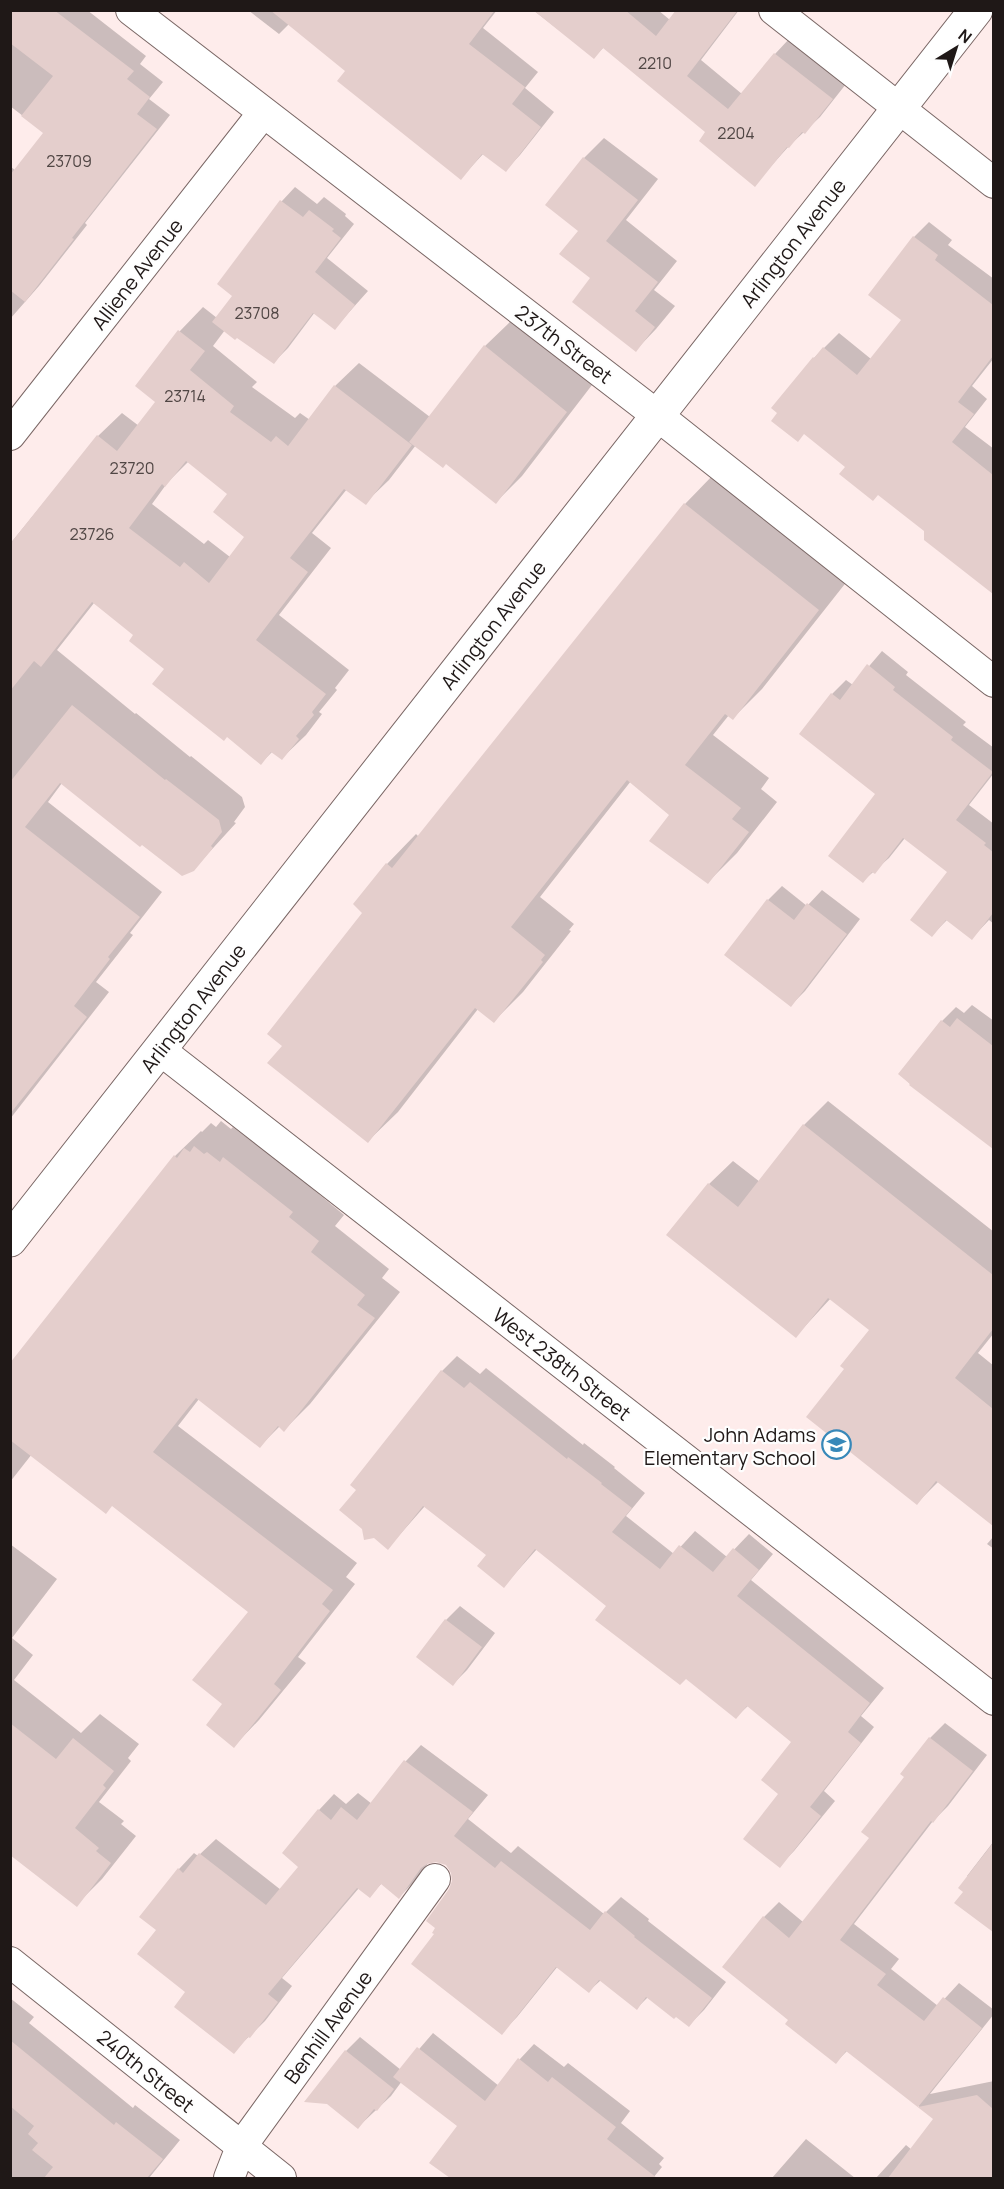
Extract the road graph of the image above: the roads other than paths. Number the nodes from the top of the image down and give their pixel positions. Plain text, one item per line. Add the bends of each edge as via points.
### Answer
1 (131, 10) edge
2 (774, 10) edge
3 (976, 10) edge
4 (899, 109) junction
5 (263, 113) junction
6 (993, 183) edge
7 (658, 416) junction
8 (10, 435) edge
9 (993, 682) edge
10 (160, 1050) junction
11 (10, 1240) edge
12 (993, 1700) edge
13 (435, 1879) dead end
14 (10, 1962) edge
15 (241, 2147) junction
16 (229, 2178) edge
17 (281, 2178) edge

1 - 5 street, 237th Street
2 - 4 street
3 - 4 main road, Arlington Avenue
4 - 6 street
4 - 7 main road, Arlington Avenue
5 - 7 street, 237th Street
5 - 8 street, Alliene Avenue
7 - 9 street, 237th Street
7 - 10 main road, Arlington Avenue
10 - 11 main road, Arlington Avenue
10 - 12 street, West 238th Street
13 - 15 street, Benhill Avenue
14 - 15 street, 240th Street
15 - 16 street, Benhill Avenue
15 - 17 street, 240th Street

